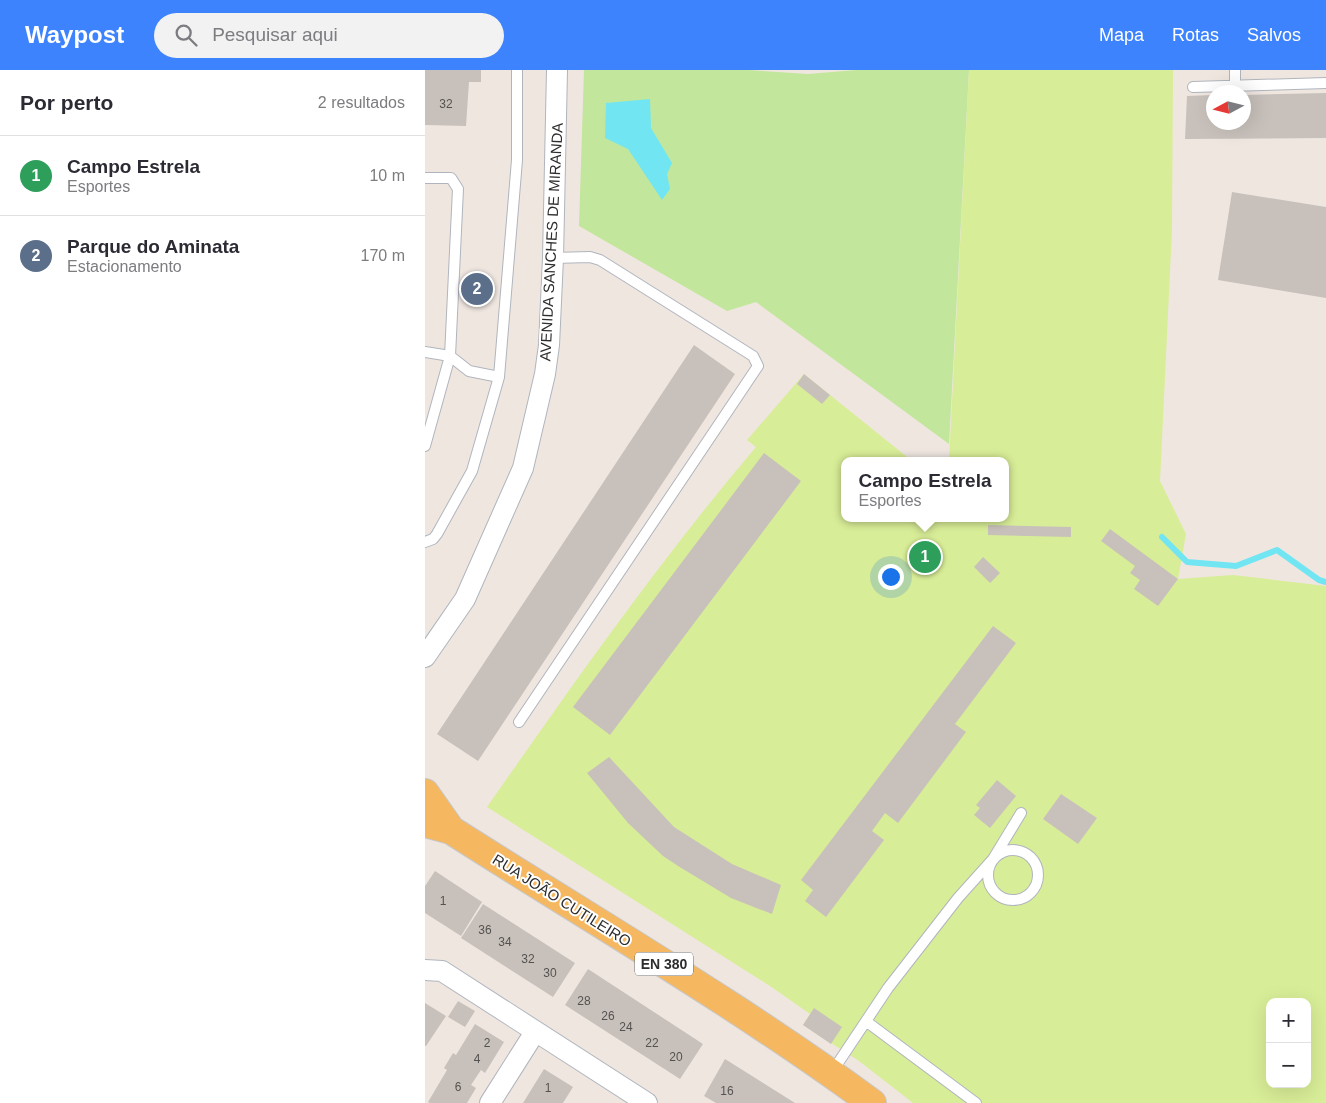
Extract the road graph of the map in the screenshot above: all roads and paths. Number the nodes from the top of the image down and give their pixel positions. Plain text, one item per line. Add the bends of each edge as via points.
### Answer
1 (517, 70) edge
2 (557, 70) edge
3 (1235, 70) edge
4 (1326, 83) edge
5 (1235, 85) edge
6 (1251, 85) edge
7 (1193, 87) dead end
8 (1206, 87) edge
9 (425, 178) edge
10 (553, 258) junction
11 (425, 352) edge
12 (450, 356) junction
13 (499, 377) junction
14 (425, 446) edge
15 (425, 542) edge
16 (425, 657) edge
17 (519, 722) dead end
18 (425, 793) edge
19 (1021, 813) dead end
20 (425, 823) edge
21 (451, 830) junction
22 (993, 859) junction
23 (425, 970) edge
24 (867, 1022) junction
25 (535, 1032) junction
26 (832, 1073) junction
27 (490, 1103) edge
28 (647, 1103) edge
29 (872, 1103) edge
30 (976, 1103) edge

1 - 13 lane via 517,160
2 - 10 street, AVENIDA SANCHES DE MIRANDA
3 - 5 lane
4 - 6 lane
7 - 8 lane
9 - 12 lane via 451,178 458,190
10 - 16 street, AVENIDA SANCHES DE MIRANDA via 547,354 523,468 465,599
10 - 17 lane via 590,257 600,260 753,356 758,366
11 - 12 lane
12 - 13 lane via 469,371
12 - 14 lane
13 - 15 lane via 472,471 437,534
18 - 21 main road, RUA JOÃO CUTILEIRO / EN 380
19 - 22 lane
20 - 21 main road, RUA JOÃO CUTILEIRO / EN 380
21 - 26 main road, RUA JOÃO CUTILEIRO / EN 380 via 740,1010
22 - 22 lane via 987,875 993,891 999,896 1007,900 1024,898 1036,887 1038,870 1030,856 1015,849 1006,850
22 - 24 lane via 894,980
23 - 25 street via 442,971
24 - 26 lane
24 - 30 lane
25 - 27 street
25 - 28 street
26 - 29 main road, RUA JOÃO CUTILEIRO / EN 380

